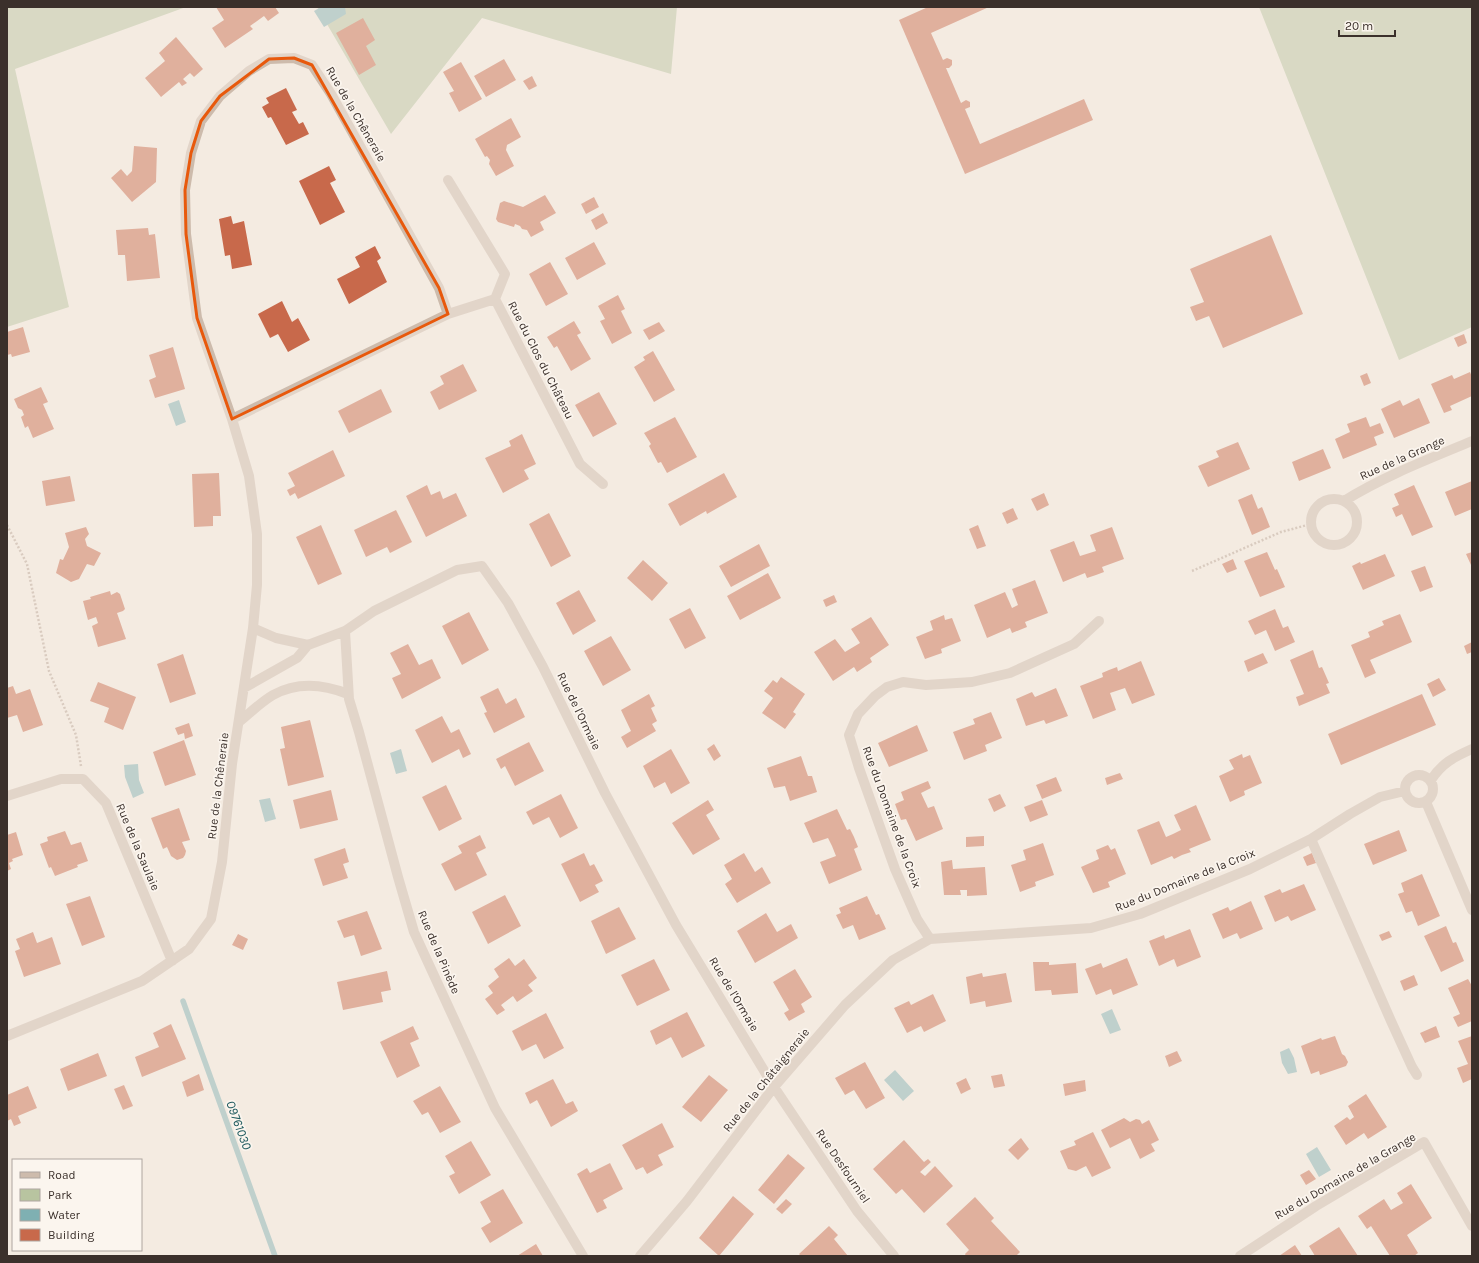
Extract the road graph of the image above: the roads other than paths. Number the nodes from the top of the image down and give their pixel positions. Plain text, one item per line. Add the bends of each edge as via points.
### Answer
1 (448, 180) dead end
2 (495, 299) junction
3 (448, 314) junction
4 (232, 419) junction
5 (1472, 441) edge
6 (603, 484) dead end
7 (1344, 501) junction
8 (1099, 621) dead end
9 (253, 628) junction
10 (345, 631) junction
11 (308, 645) junction
12 (244, 688) junction
13 (348, 694) junction
14 (239, 722) junction
15 (1472, 749) edge
16 (1431, 780) junction
17 (1405, 791) junction
18 (7, 796) edge
19 (1426, 802) junction
20 (1311, 840) junction
21 (1472, 910) edge
22 (930, 939) junction
23 (172, 961) junction
24 (7, 1036) edge
25 (1417, 1075) dead end
26 (774, 1087) junction
27 (1472, 1226) edge
28 (583, 1256) edge
29 (640, 1256) edge
30 (894, 1256) edge
31 (1240, 1256) edge

1 - 2 street, Rue du Clos du Château via 505,274
2 - 3 street
2 - 6 street, Rue du Clos du Château via 580,464
3 - 4 street
3 - 4 street, Rue de la Chêneraie via 439,288 312,64 294,58 269,59 249,71 220,96 200,121 185,190 186,234 197,318
4 - 9 street, Rue de la Chêneraie via 249,476 257,534 258,584
5 - 7 street, Rue de la Grange via 1366,487
7 - 7 street via 1357,518 1355,533 1338,546 1323,543 1313,532 1311,524 1315,509 1328,500
8 - 22 street, Rue du Domaine de la Croix via 1074,644 1010,673 972,682 926,685 903,682 887,687 858,714 849,735 859,768 894,869 917,919
9 - 11 street via 276,638
9 - 12 street, Rue de la Chêneraie
10 - 11 street, Rue de l'Ormaie
10 - 13 street, Rue de la Pinède
10 - 26 street, Rue de l'Ormaie via 374,611 457,570 482,566 508,603 543,667 605,793 676,925
11 - 12 street via 297,658
12 - 14 street, Rue de la Chêneraie
13 - 14 street via 317,685 296,687 273,695
13 - 28 street, Rue de la Pinède via 414,932 495,1108
14 - 23 street, Rue de la Chêneraie via 222,862 211,919 189,949
15 - 16 street via 1452,758
16 - 17 street via 1423,775 1414,775 1407,782
16 - 19 street via 1433,792
17 - 19 street via 1412,802
17 - 20 street via 1380,797
18 - 23 street, Rue de la Saulaie via 61,779 83,779 106,803
19 - 21 street
20 - 22 street, Rue du Domaine de la Croix via 1250,870 1148,911 1091,928
20 - 25 street
22 - 26 street, Rue de la Châtaigneraie via 893,960 850,1000
23 - 24 street, Rue de la Chêneraie via 142,981
26 - 29 street, Rue de la Châtaigneraie via 687,1201
26 - 30 street, Rue Desfourniel via 857,1212
27 - 31 street, Rue du Domaine de la Grange via 1424,1142 1316,1206

